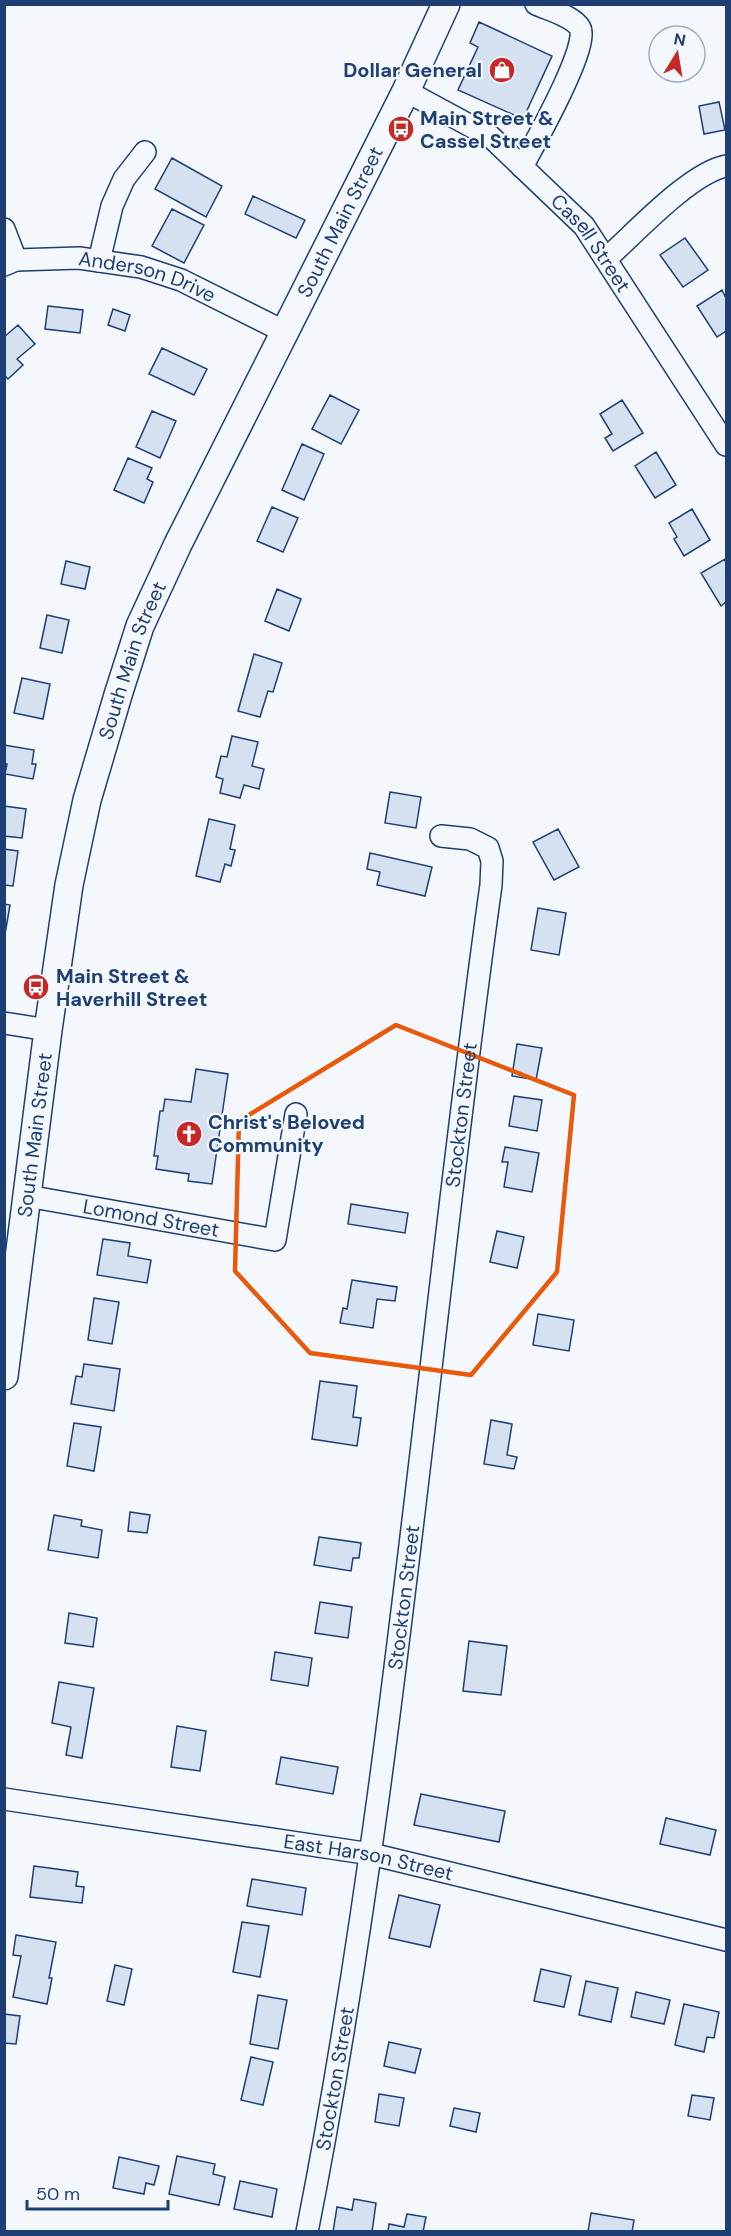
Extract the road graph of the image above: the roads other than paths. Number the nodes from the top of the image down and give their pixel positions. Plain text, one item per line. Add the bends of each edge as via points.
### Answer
1 (446, 4) edge
2 (536, 4) edge
3 (406, 91) junction
4 (145, 152) dead end
5 (726, 166) edge
6 (522, 167) junction
7 (4, 229) edge
8 (606, 259) junction
9 (99, 261) junction
10 (10, 262) edge
11 (283, 331) junction
12 (726, 445) edge
13 (441, 836) dead end
14 (4, 1023) edge
15 (48, 1030) junction
16 (296, 1114) dead end
17 (27, 1196) junction
18 (4, 1376) edge
19 (4, 1798) edge
20 (371, 1854) junction
21 (726, 1940) edge
22 (307, 2232) edge

1 - 3 main road, South Main Street
2 - 6 street via 579,26 582,34 551,112
3 - 6 street, Casell Street via 491,137
3 - 11 main road, South Main Street
4 - 9 street via 124,179 112,206
5 - 8 street via 704,175 677,195
6 - 8 street, Casell Street via 584,226
7 - 10 street
8 - 12 street, Casell Street
9 - 10 street, Anderson Drive via 79,258
9 - 11 street, Anderson Drive via 141,267 181,280
11 - 15 main road, South Main Street via 140,626 87,800 69,885
13 - 20 street, Stockton Street via 470,839 488,848 492,885
14 - 15 street
15 - 17 main road, South Main Street
16 - 17 street, Lomond Street via 275,1240
17 - 18 main road, South Main Street
19 - 20 street, East Harson Street
20 - 21 street, East Harson Street
20 - 22 street, Stockton Street via 333,2101

